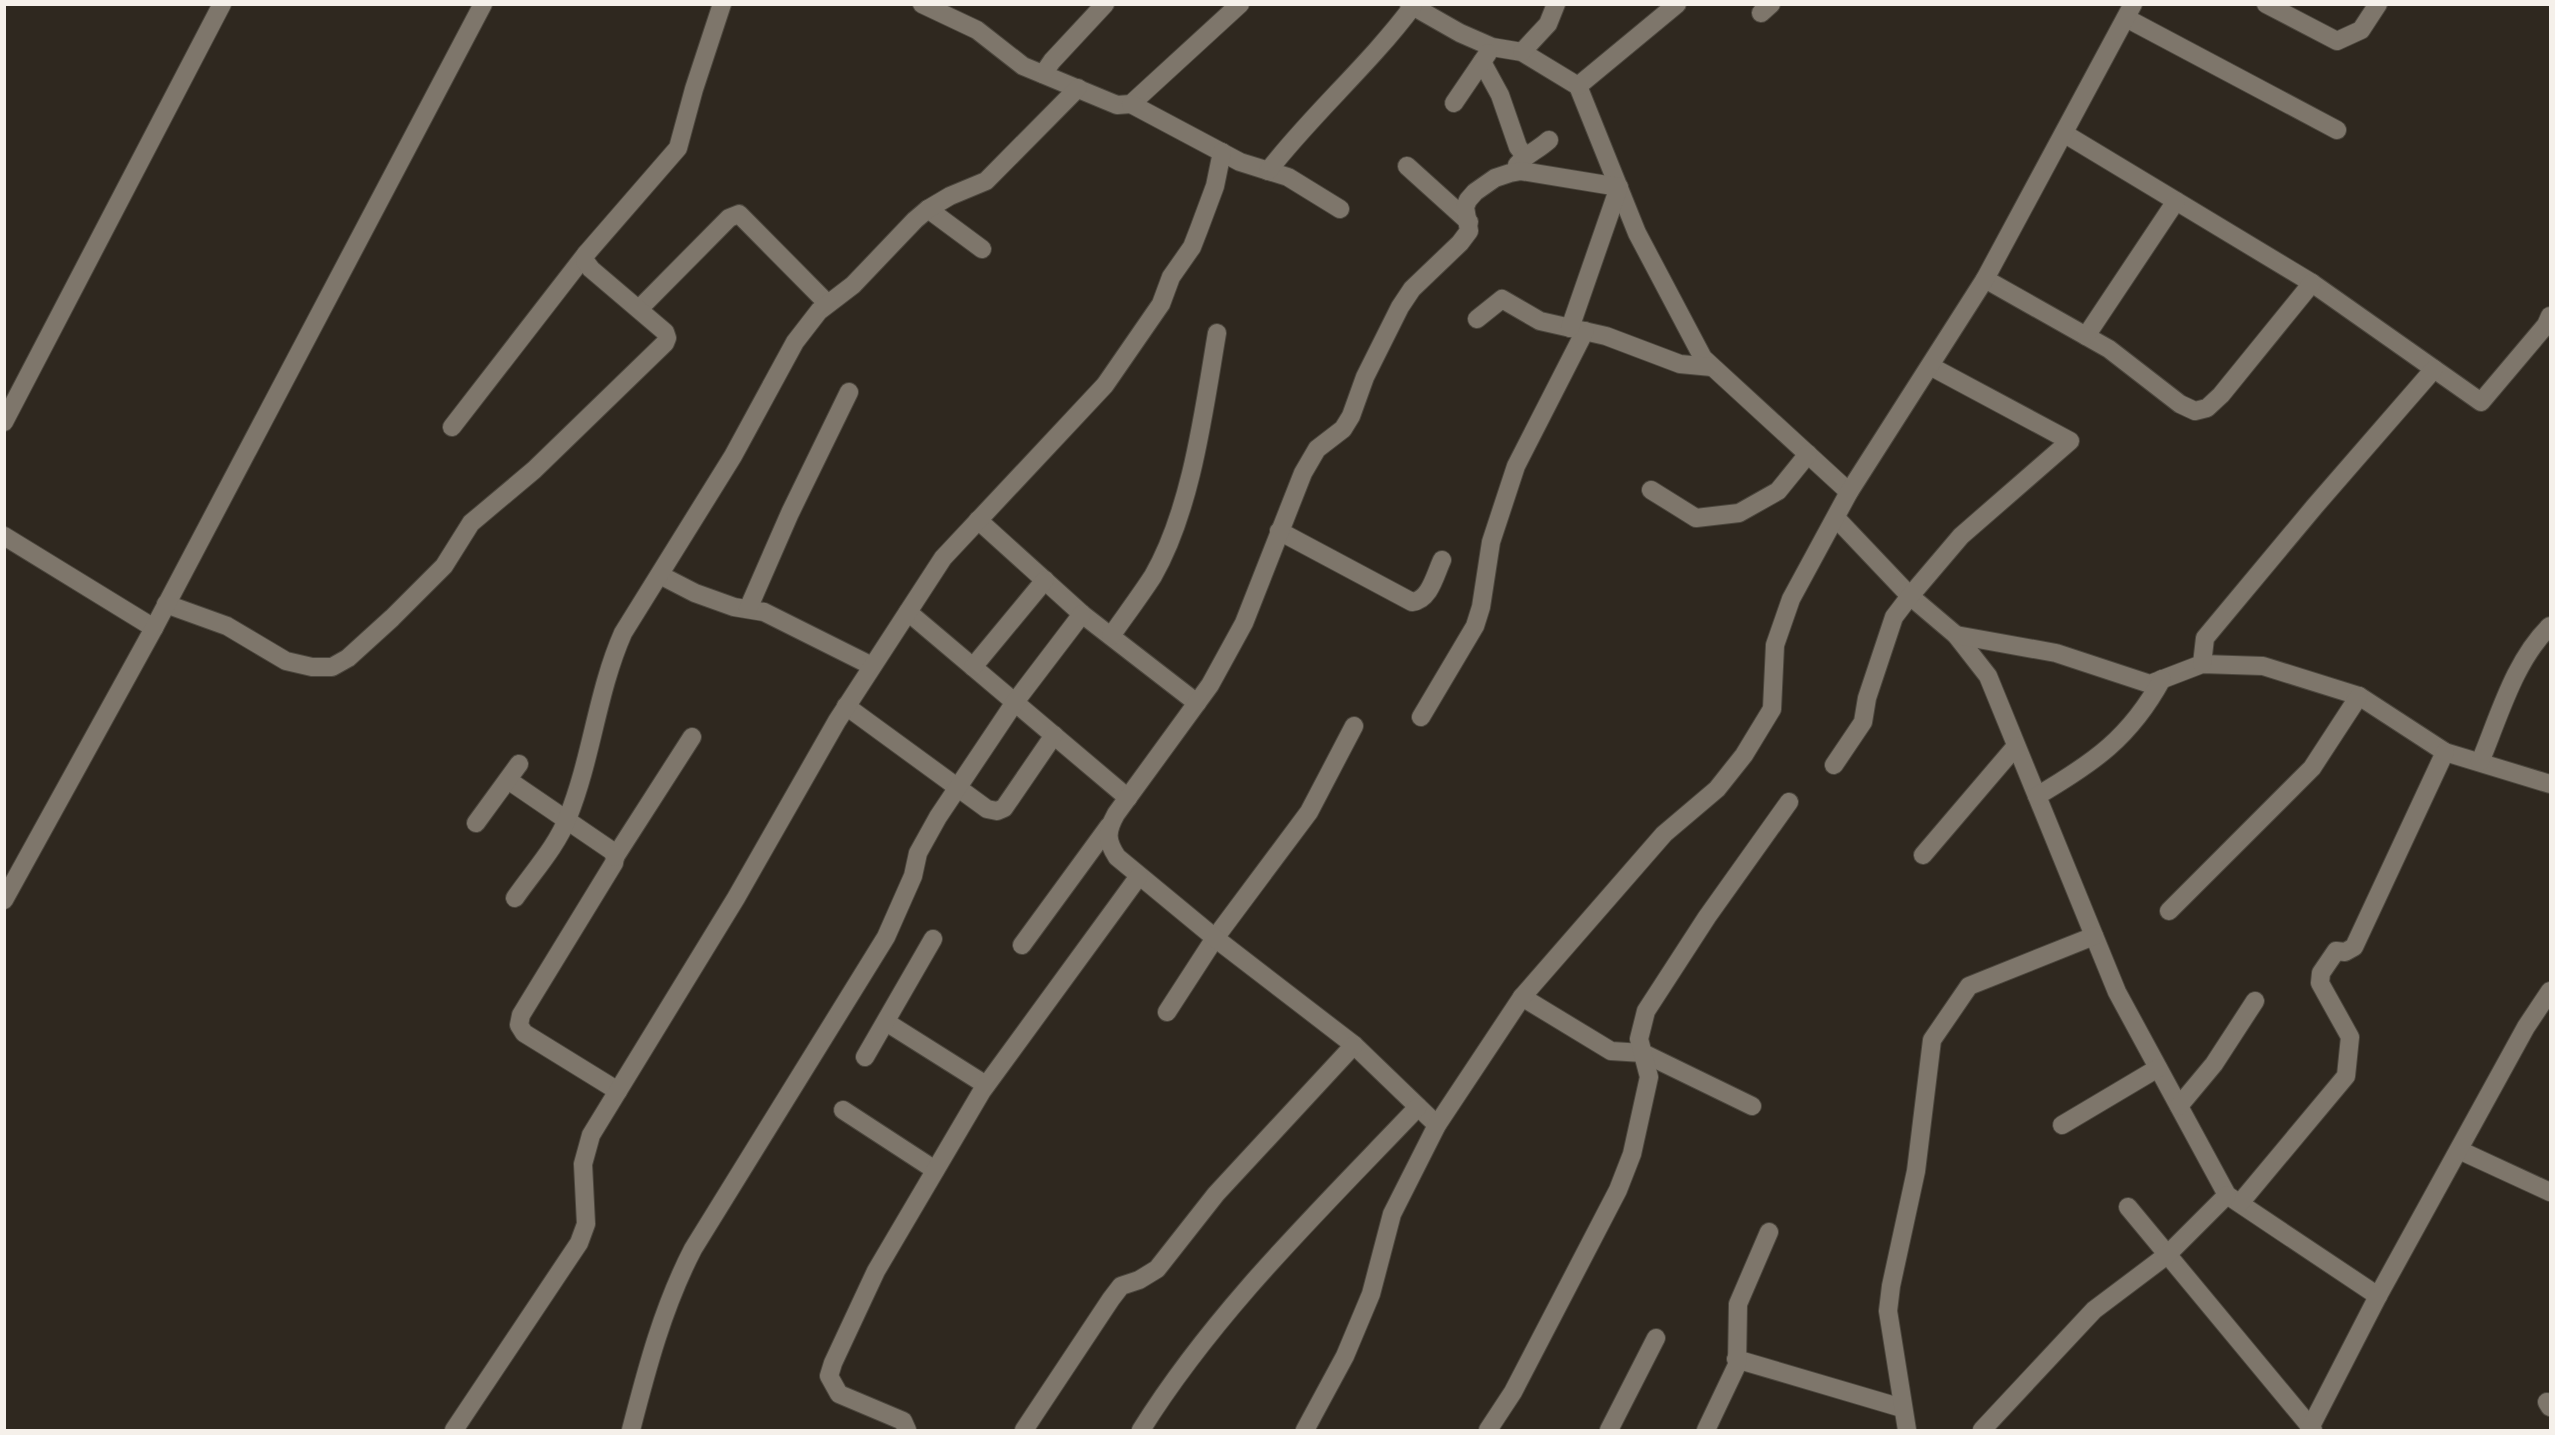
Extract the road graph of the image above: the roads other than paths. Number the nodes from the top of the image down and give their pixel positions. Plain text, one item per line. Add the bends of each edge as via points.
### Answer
1 (222, 4) edge
2 (483, 4) edge
3 (722, 4) edge
4 (922, 4) edge
5 (1105, 4) edge
6 (1240, 4) edge
7 (1556, 4) edge
8 (1677, 4) edge
9 (2266, 4) edge
10 (2378, 4) edge
11 (1411, 5) edge
12 (2130, 11) edge
13 (1492, 46) junction
14 (1522, 52) junction
15 (1482, 62) junction
16 (1043, 74) junction
17 (1578, 86) junction
18 (1078, 88) junction
19 (1454, 103) dead end
20 (1131, 104) junction
21 (2337, 130) dead end
22 (2065, 134) junction
23 (1549, 140) dead end
24 (1222, 152) junction
25 (1525, 156) junction
26 (1407, 166) dead end
27 (1268, 171) junction
28 (1510, 173) junction
29 (1619, 187) junction
30 (2176, 201) junction
31 (928, 209) junction
32 (1340, 209) dead end
33 (1469, 222) junction
34 (982, 249) dead end
35 (586, 254) junction
36 (1985, 279) junction
37 (2312, 283) junction
38 (827, 303) junction
39 (639, 309) junction
40 (2550, 316) edge
41 (1477, 319) dead end
42 (1577, 329) junction
43 (1217, 333) dead end
44 (2086, 336) junction
45 (1930, 366) junction
46 (1712, 367) junction
47 (2433, 369) junction
48 (849, 392) dead end
49 (4, 422) edge
50 (452, 427) dead end
51 (1808, 454) junction
52 (1651, 490) dead end
53 (1849, 492) junction
54 (1836, 518) junction
55 (978, 520) junction
56 (1279, 531) junction
57 (4, 536) edge
58 (1442, 560) dead end
59 (660, 575) junction
60 (1045, 580) junction
61 (1910, 596) junction
62 (166, 604) junction
63 (748, 609) junction
64 (908, 612) junction
65 (1082, 614) junction
66 (2550, 626) edge
67 (154, 628) junction
68 (1956, 635) junction
69 (1111, 636) junction
70 (2202, 664) junction
71 (872, 666) junction
72 (973, 667) junction
73 (2162, 679) junction
74 (2359, 696) junction
75 (1015, 702) junction
76 (1197, 703) junction
77 (846, 706) junction
78 (1421, 717) dead end
79 (1354, 726) dead end
80 (1054, 735) junction
81 (692, 737) dead end
82 (2016, 746) junction
83 (2445, 752) junction
84 (2480, 762) junction
85 (519, 764) dead end
86 (1834, 765) dead end
87 (508, 780) junction
88 (2550, 784) edge
89 (958, 786) junction
90 (2037, 796) junction
91 (1128, 798) junction
92 (1789, 802) dead end
93 (567, 820) junction
94 (476, 824) dead end
95 (1109, 826) junction
96 (1923, 855) dead end
97 (615, 857) junction
98 (1139, 876) junction
99 (516, 898) dead end
100 (4, 900) edge
101 (2169, 910) dead end
102 (2094, 936) junction
103 (1215, 938) junction
104 (933, 939) dead end
105 (1022, 945) dead end
106 (2550, 991) edge
107 (1522, 997) junction
108 (2255, 1001) dead end
109 (1167, 1012) dead end
110 (886, 1022) junction
111 (1354, 1045) junction
112 (1643, 1053) junction
113 (865, 1057) dead end
114 (2158, 1068) junction
115 (986, 1085) junction
116 (618, 1091) junction
117 (1752, 1106) dead end
118 (2179, 1106) junction
119 (1418, 1107) junction
120 (843, 1110) dead end
121 (1437, 1125) junction
122 (2062, 1125) dead end
123 (2459, 1150) junction
124 (935, 1170) junction
125 (2550, 1192) edge
126 (2234, 1199) junction
127 (2128, 1207) dead end
128 (1769, 1232) dead end
129 (2167, 1255) junction
130 (2378, 1296) junction
131 (1656, 1338) dead end
132 (1736, 1359) junction
133 (1902, 1408) junction
134 (2311, 1430) edge
135 (454, 1431) edge
136 (631, 1431) edge
137 (907, 1431) edge
138 (1024, 1431) edge
139 (1141, 1431) edge
140 (1305, 1431) edge
141 (1488, 1431) edge
142 (1609, 1431) edge
143 (1706, 1431) edge
144 (1907, 1431) edge
145 (1982, 1431) edge

1 - 49 street
2 - 62 street
3 - 35 street via 678,148
4 - 16 street via 976,30 1023,66
5 - 16 street
6 - 20 street
7 - 14 street via 1548,24
8 - 17 street
9 - 10 street via 2337,41 2361,30
11 - 13 street
11 - 27 street via 1389,38 1296,135
12 - 21 street
12 - 22 street
13 - 14 street
13 - 15 street
14 - 17 street
15 - 19 street
15 - 25 street
16 - 18 street
17 - 29 street
18 - 20 street via 1117,105
18 - 31 street via 986,181
20 - 24 street
22 - 30 street
22 - 36 street
23 - 25 street
24 - 27 street
24 - 55 street via 1215,186 1199,229 1170,277 1161,304 1105,385
25 - 28 street
26 - 33 street
27 - 32 street via 1288,177
28 - 29 street via 1521,171
28 - 33 street via 1495,178 1468,200 1465,207
29 - 42 street
29 - 46 street via 1637,233 1703,358
30 - 37 street
30 - 44 street
31 - 34 street
31 - 38 street via 853,285
33 - 56 street via 1469,231 1460,243 1412,289 1400,307 1365,377 1351,416 1343,429 1317,449
35 - 39 street via 585,261 591,269
35 - 50 street
36 - 44 street
36 - 45 street
37 - 44 street via 2221,395 2207,408 2195,411
37 - 47 street
38 - 39 street via 739,214 729,218
38 - 59 street via 795,342 733,456
39 - 62 street via 665,332 665,343 534,470 471,523 444,566 348,658 332,667 312,668 286,661 227,626
40 - 47 street via 2481,402
41 - 42 street via 1502,299 1540,321
42 - 46 street via 1680,364
42 - 78 street via 1516,466 1491,542 1475,626
43 - 69 street via 1202,423 1183,502 1153,575
45 - 53 street
45 - 61 street via 2070,441 1961,536
46 - 51 street
47 - 70 street via 2205,638
48 - 63 street
51 - 52 street via 1778,491 1739,513 1696,518
51 - 53 street
53 - 54 street
54 - 61 street
54 - 107 street via 1782,620 1775,645 1772,710 1744,755 1717,789 1664,834
55 - 60 street
55 - 64 street via 943,558
56 - 58 street via 1412,602 1426,595
56 - 76 street via 1244,623
57 - 67 street
59 - 63 street via 695,593
59 - 93 street via 623,633 610,663
60 - 65 street
60 - 72 street
61 - 68 street
61 - 86 street via 1894,617 1863,722
62 - 67 street
63 - 71 street via 764,612
64 - 71 street
64 - 72 street
65 - 69 street
65 - 75 street
66 - 84 street via 2538,637 2518,673
67 - 100 street
68 - 73 street via 2056,653 2150,684
68 - 82 street via 1988,676
69 - 76 street
70 - 73 street
70 - 74 street via 2263,666
71 - 77 street
72 - 75 street
73 - 90 street via 2146,707 2111,747 2082,770
74 - 83 street
74 - 101 street via 2312,768
75 - 80 street
75 - 89 street
76 - 91 street
77 - 89 street
77 - 116 street via 736,898
79 - 103 street via 1309,812
80 - 89 street via 1004,807 997,811 987,809
80 - 91 street
81 - 97 street
82 - 90 street
82 - 96 street
83 - 84 street
83 - 126 street via 2354,947 2336,951 2321,973 2320,982 2350,1037 2346,1076
84 - 88 street
85 - 87 street
87 - 93 street
87 - 94 street
89 - 136 street via 918,853 913,876 886,937 679,1276 652,1345
90 - 102 street
91 - 95 street
92 - 112 street via 1707,916 1646,1011 1639,1039
93 - 97 street
93 - 99 street
95 - 98 street via 1109,846
95 - 105 street
97 - 116 street via 521,1015 519,1025 524,1033
98 - 103 street
98 - 115 street
102 - 114 street via 2117,992
102 - 133 street via 1969,987 1932,1040 1916,1171 1888,1311
103 - 109 street
103 - 111 street
104 - 110 street
106 - 123 street
107 - 112 street via 1611,1051
107 - 121 street
108 - 118 street via 2214,1064
110 - 113 street
110 - 115 street
111 - 119 street
111 - 138 street via 1216,1194 1156,1269 1121,1286
112 - 117 street
112 - 141 street via 1649,1077 1632,1154 1618,1190 1513,1392
114 - 118 street
114 - 122 street
115 - 124 street
116 - 135 street via 585,1150 586,1224 579,1243
118 - 126 street
119 - 121 street
119 - 139 street via 1224,1317 1166,1390
120 - 124 street
121 - 140 street via 1392,1214 1371,1294 1345,1356
123 - 125 street
123 - 130 street
124 - 137 street via 876,1271 829,1376 839,1394 903,1421
126 - 129 street
126 - 130 street
127 - 129 street
128 - 132 street via 1738,1304
129 - 134 street
129 - 145 street via 2094,1310
130 - 134 street
131 - 142 street
132 - 133 street
132 - 143 street via 1732,1379
133 - 144 street

